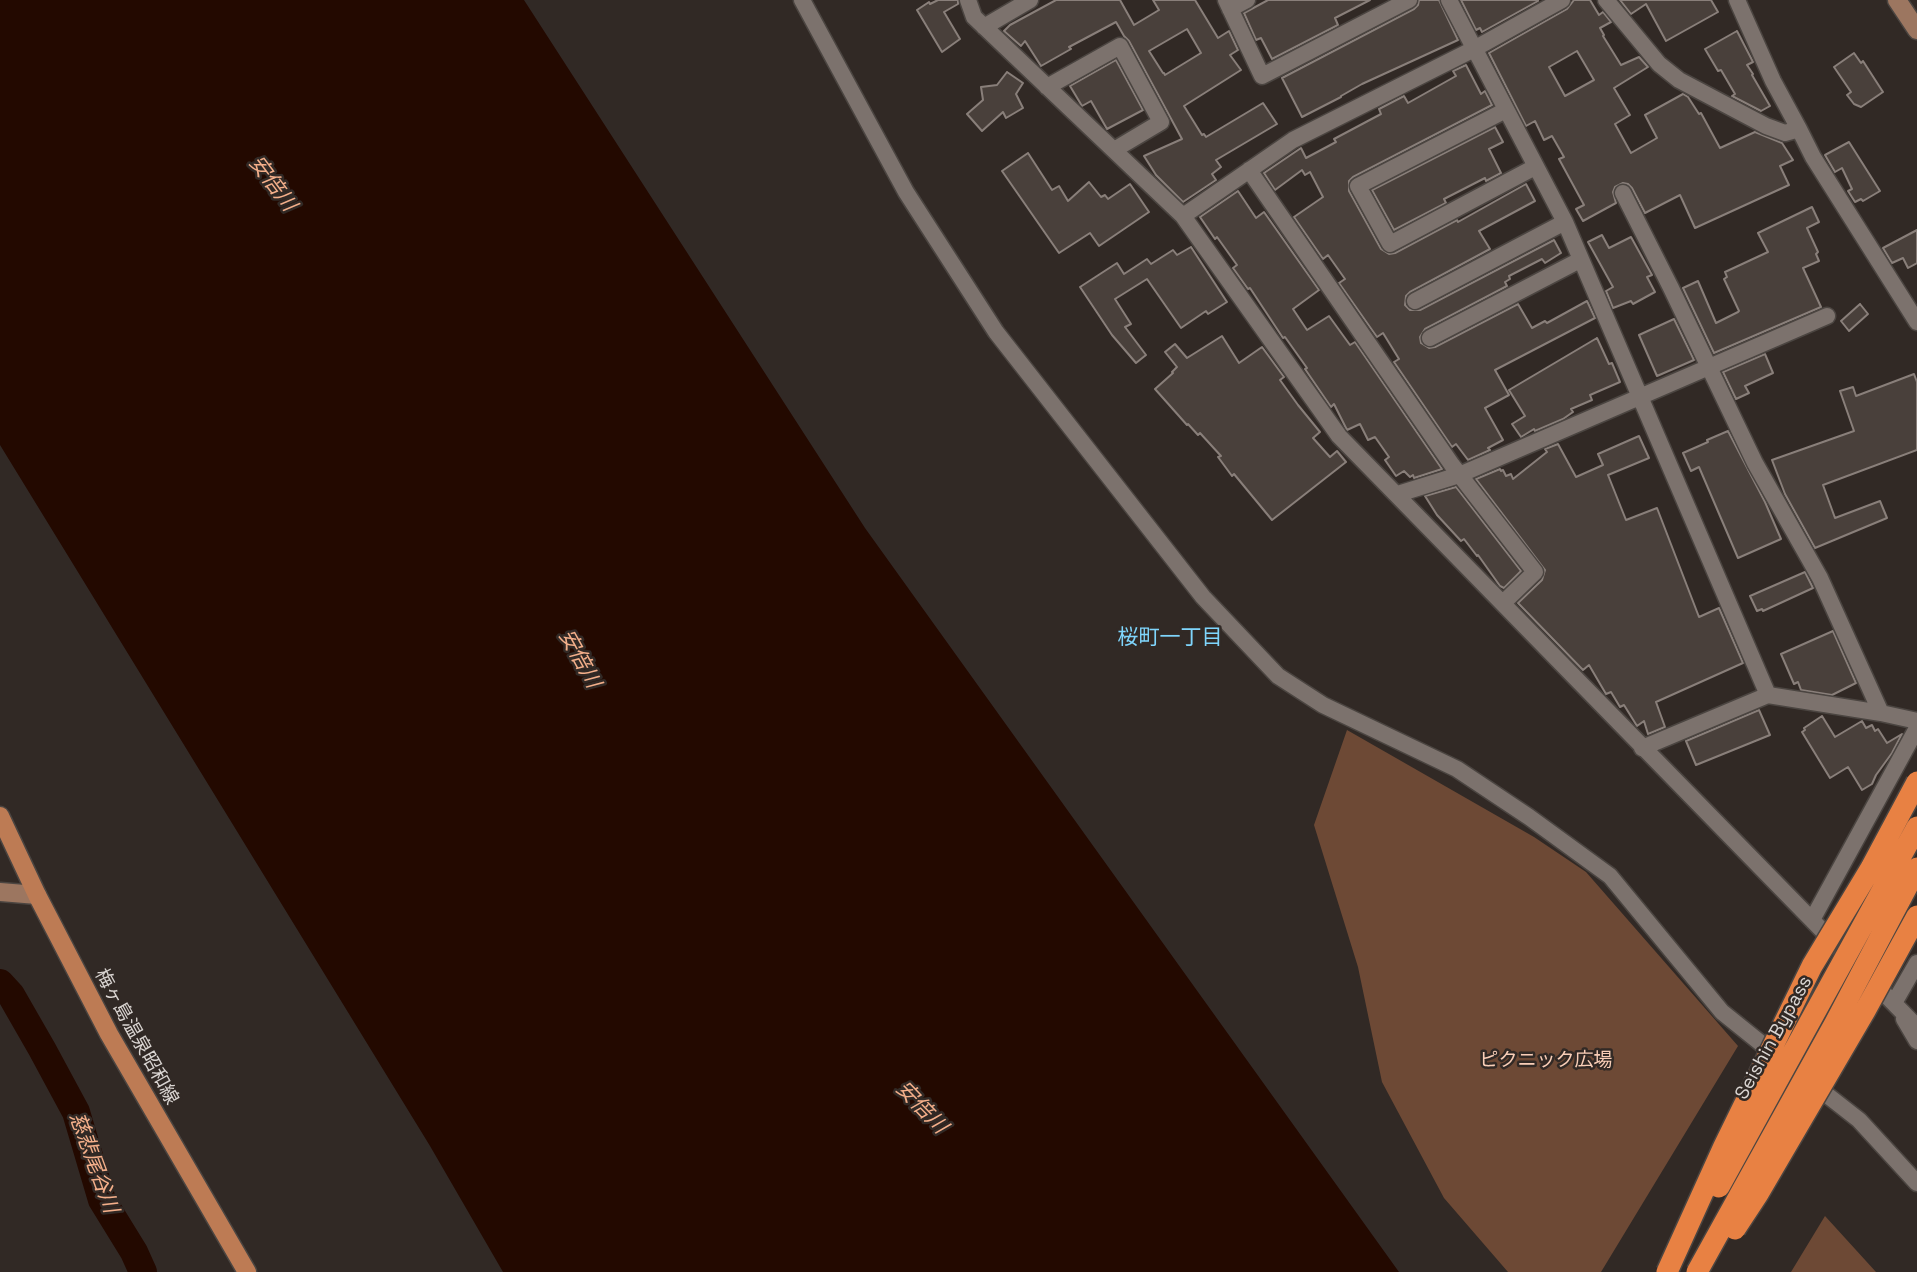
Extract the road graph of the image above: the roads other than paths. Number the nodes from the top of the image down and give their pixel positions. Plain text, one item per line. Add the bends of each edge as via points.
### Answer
1 (802, 0) edge
2 (968, 0) edge
3 (1030, 0) edge
4 (1247, 0) edge
5 (1409, 0) edge
6 (1448, 0) edge
7 (1562, 0) edge
8 (1606, 0) edge
9 (1737, 0) edge
10 (1898, 0) edge
11 (1228, 4) edge
12 (984, 27) junction
13 (1917, 30) edge
14 (1474, 49) junction
15 (1048, 87) junction
16 (1506, 110) junction
17 (1799, 129) junction
18 (1114, 150) junction
19 (1535, 167) junction
20 (1249, 170) junction
21 (1623, 193) dead end
22 (1184, 216) junction
23 (1565, 222) junction
24 (1580, 260) junction
25 (1415, 301) dead end
26 (1827, 316) dead end
27 (1917, 322) edge
28 (1430, 338) dead end
29 (1709, 366) junction
30 (1639, 397) junction
31 (1459, 475) junction
32 (1398, 494) junction
33 (1503, 603) junction
34 (1768, 695) junction
35 (1881, 713) junction
36 (1917, 722) edge
37 (1917, 728) edge
38 (1642, 748) junction
39 (1917, 782) edge
40 (0, 816) edge
41 (1917, 827) edge
42 (1917, 868) edge
43 (0, 892) edge
44 (37, 895) junction
45 (1917, 916) edge
46 (1812, 920) junction
47 (1917, 963) edge
48 (1896, 1005) junction
49 (1917, 1027) edge
50 (1917, 1041) edge
51 (1917, 1183) edge
52 (247, 1272) edge
53 (1667, 1272) edge
54 (1673, 1272) edge
55 (1697, 1272) edge
56 (1707, 1272) edge

1 - 51 street via 906,192 996,332 1203,597 1278,676 1323,705 1457,769 1610,876 1721,1012 1859,1120
2 - 12 street via 974,17
3 - 12 street
4 - 11 street
5 - 11 street via 1262,76
6 - 14 street
7 - 14 street
8 - 17 street via 1659,65 1679,80 1766,126 1784,133
9 - 17 street
10 - 13 main road
12 - 15 street
14 - 16 street
14 - 20 street via 1293,140
15 - 18 street
15 - 18 street via 1120,46 1161,122
16 - 19 street
16 - 19 street via 1358,186 1390,244
17 - 27 street
18 - 22 street
19 - 23 street
20 - 22 street
20 - 31 street
21 - 29 street
22 - 32 street via 1339,436
23 - 24 street
23 - 25 street
24 - 28 street
24 - 30 street
26 - 29 street
29 - 30 street
29 - 35 street via 1755,463 1820,578
30 - 31 street
30 - 34 street
31 - 32 street
31 - 33 street via 1535,572
32 - 33 street
33 - 38 street
34 - 35 street
34 - 38 street
35 - 36 street
37 - 46 street
38 - 46 street
39 - 53 highway, bridge via 1812,966
40 - 44 main road, 梅ヶ島温泉昭和線
41 - 54 highway, Seishin Bypass, bridge
42 - 55 highway, bridge
43 - 44 main road
44 - 52 main road, 梅ヶ島温泉昭和線 via 109,1034
45 - 56 highway, bridge via 1758,1194
46 - 48 street
47 - 48 street
48 - 49 street
48 - 50 street

